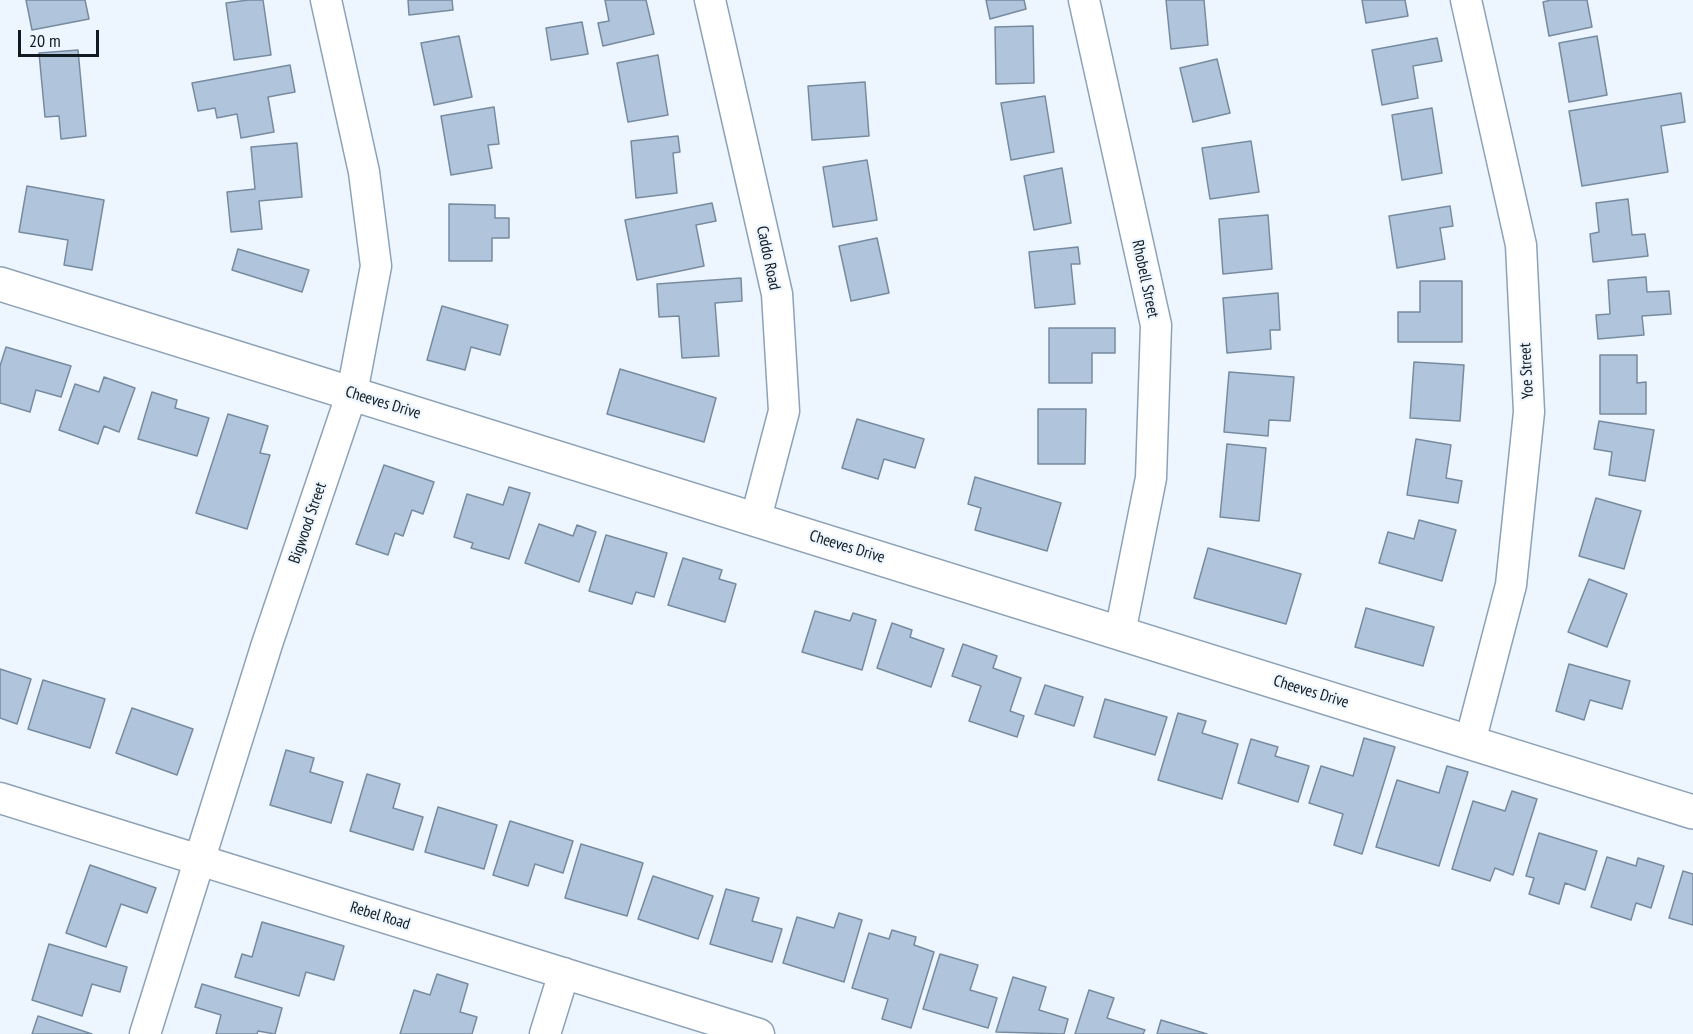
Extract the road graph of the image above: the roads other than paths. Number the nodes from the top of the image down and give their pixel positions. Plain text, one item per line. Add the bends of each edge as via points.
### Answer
1 (326, 0) edge
2 (710, 0) edge
3 (1084, 0) edge
4 (1466, 0) edge
5 (0, 284) edge
6 (352, 393) junction
7 (756, 518) junction
8 (1120, 633) junction
9 (1470, 742) junction
10 (0, 798) edge
11 (1693, 812) edge
12 (200, 859) junction
13 (564, 973) junction
14 (145, 1034) edge
15 (545, 1034) edge
16 (759, 1034) edge

1 - 6 street, Bigwood Street via 364,172 376,266
2 - 7 street, Caddo Road via 777,294 784,411
3 - 8 street, Rhobell Street via 1156,325 1151,478
4 - 9 street, Yoe Street via 1521,245 1529,412 1511,585
5 - 6 street, Cheeves Drive
6 - 7 street, Cheeves Drive
6 - 12 street, Bigwood Street
7 - 8 street, Cheeves Drive
8 - 9 street, Cheeves Drive
9 - 11 street, Cheeves Drive
10 - 12 street, Rebel Road
12 - 13 street, Rebel Road
12 - 14 street, Bigwood Street
13 - 15 street
13 - 16 street, Rebel Road

